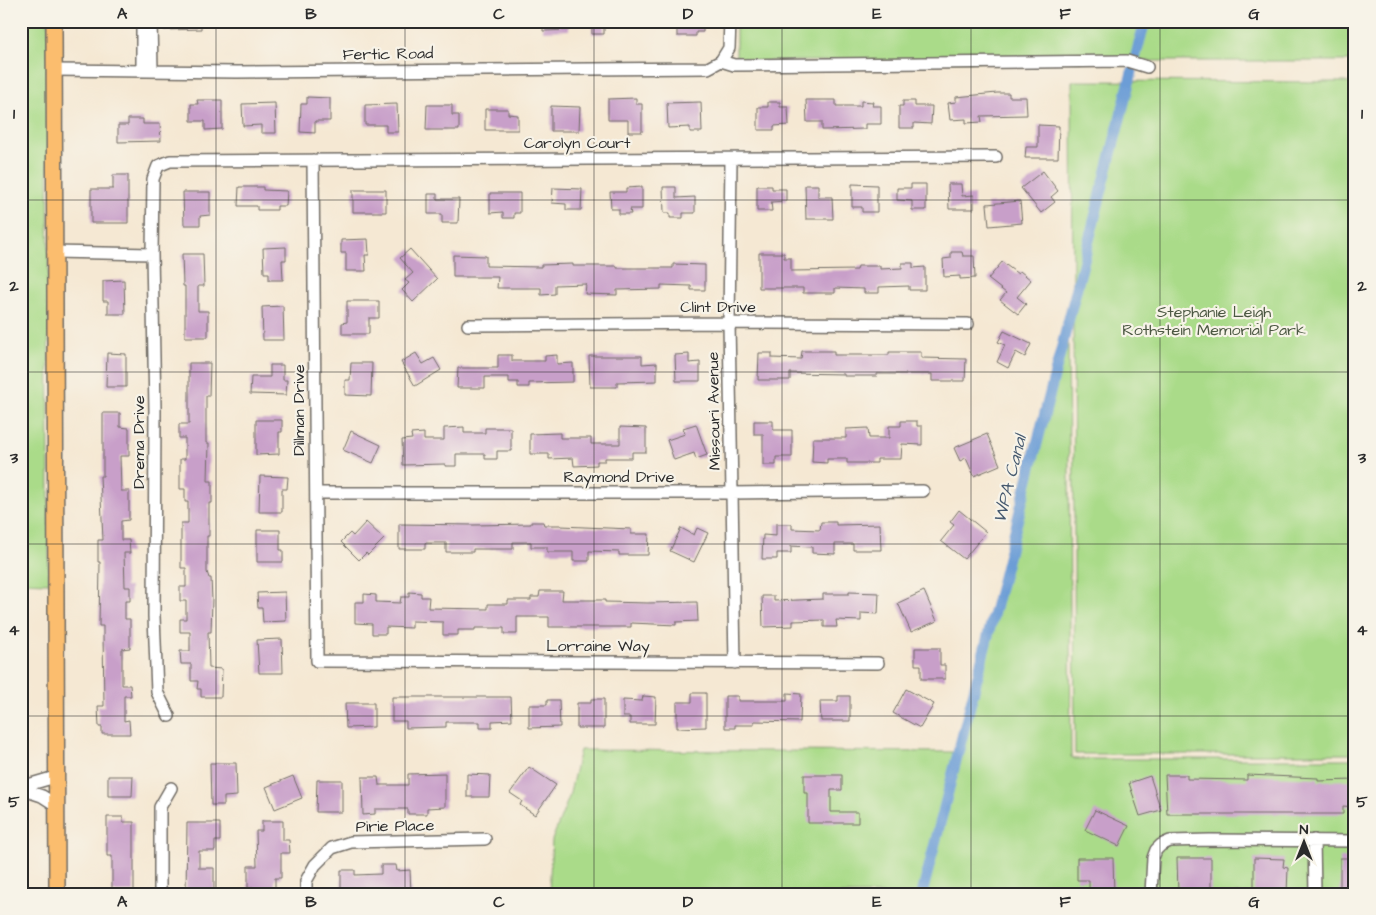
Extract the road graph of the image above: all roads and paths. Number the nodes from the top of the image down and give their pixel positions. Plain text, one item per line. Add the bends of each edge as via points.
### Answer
1 (54, 21) edge
2 (142, 21) edge
3 (151, 21) edge
4 (730, 21) edge
5 (721, 61) junction
6 (1147, 67) dead end
7 (54, 70) junction
8 (147, 71) junction
9 (996, 157) dead end
10 (731, 159) junction
11 (313, 160) junction
12 (158, 166) joint
13 (53, 252) junction
14 (152, 254) junction
15 (729, 322) junction
16 (968, 324) dead end
17 (468, 325) dead end
18 (923, 491) dead end
19 (316, 493) junction
20 (731, 493) junction
21 (317, 661) joint
22 (735, 663) junction
23 (878, 663) dead end
24 (168, 716) dead end
25 (55, 777) junction
26 (21, 788) edge
27 (171, 788) dead end
28 (56, 805) junction
29 (485, 839) dead end
30 (1314, 840) junction
31 (1355, 841) edge
32 (57, 894) edge
33 (160, 894) edge
34 (306, 894) edge
35 (1152, 894) edge
36 (1315, 894) edge

1 - 7 main road
2 - 8 street
3 - 8 street
4 - 5 street via 730,48
5 - 6 street via 734,65 1127,61
5 - 8 street, Fertic Road via 708,68
7 - 8 street, Fertic Road
7 - 13 main road
9 - 10 street, Carolyn Court
10 - 11 street, Carolyn Court
10 - 15 street, Missouri Avenue
11 - 12 street, Carolyn Court via 170,162
11 - 19 street, Dillman Drive
12 - 14 street, Drema Drive via 153,179
13 - 14 street
13 - 25 main road
14 - 24 street, Drema Drive via 157,692
15 - 16 street, Clint Drive
15 - 17 street, Clint Drive
15 - 20 street, Missouri Avenue
18 - 20 street, Raymond Drive
19 - 20 street, Raymond Drive
19 - 21 street, Dillman Drive
20 - 22 street, Missouri Avenue
21 - 22 street, Lorraine Way
22 - 23 street, Lorraine Way
25 - 26 street
25 - 28 main road
26 - 28 street
27 - 33 street via 160,807
28 - 32 main road
29 - 34 street, Pirie Place via 351,842 332,848 315,865 306,881
30 - 31 street
30 - 35 street via 1170,841 1156,850 1153,858
30 - 36 street

